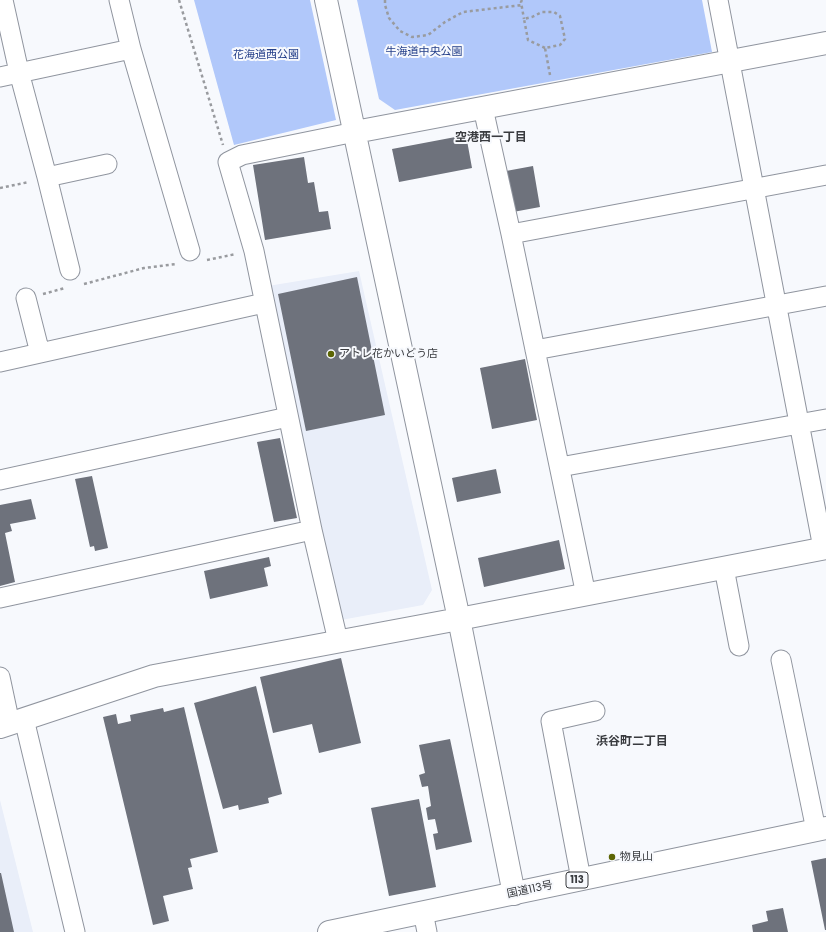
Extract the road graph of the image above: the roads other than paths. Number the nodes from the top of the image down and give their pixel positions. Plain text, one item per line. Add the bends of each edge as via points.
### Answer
1 (3, 0) edge
2 (119, 0) edge
3 (326, 0) edge
4 (718, 0) edge
5 (826, 43) edge
6 (131, 49) junction
7 (729, 61) junction
8 (19, 72) junction
9 (0, 76) edge
10 (483, 108) junction
11 (354, 132) junction
12 (107, 164) dead end
13 (826, 175) edge
14 (47, 178) junction
15 (754, 189) junction
16 (511, 234) junction
17 (190, 259) road end
18 (74, 280) road end
19 (826, 296) edge
20 (26, 298) road end
21 (264, 303) junction
22 (775, 305) junction
23 (535, 350) junction
24 (40, 353) junction
25 (0, 362) edge
26 (288, 417) junction
27 (826, 419) edge
28 (798, 424) junction
29 (560, 467) junction
30 (0, 480) edge
31 (312, 530) junction
32 (824, 548) edge
33 (724, 568) junction
34 (586, 595) junction
35 (0, 598) edge
36 (458, 619) junction
37 (338, 641) junction
38 (739, 646) dead end
39 (781, 660) dead end
40 (0, 677) edge
41 (595, 711) dead end
42 (12, 723) edge
43 (821, 829) edge
44 (581, 879) junction
45 (514, 894) junction
46 (425, 922) edge
47 (75, 932) edge
48 (329, 932) edge

1 - 8 street
2 - 6 street
3 - 11 main road
4 - 7 street
5 - 7 main road
6 - 8 street
6 - 17 street
7 - 10 main road
7 - 15 street
8 - 9 street
8 - 14 street
10 - 11 main road
10 - 16 street
11 - 21 street via 242,155 228,162 254,251
11 - 36 main road
12 - 14 street
13 - 15 street
14 - 18 street
15 - 16 street
15 - 22 street
16 - 23 street
19 - 22 street
20 - 24 street
21 - 24 street
21 - 26 street
22 - 23 street
22 - 28 street
23 - 29 street
24 - 25 street
26 - 30 street
26 - 31 street
27 - 28 street
28 - 29 street
28 - 32 street
29 - 34 street
31 - 35 street
31 - 37 street
32 - 33 main road
33 - 34 main road
33 - 38 street
34 - 36 main road
36 - 37 main road
36 - 45 main road
37 - 42 main road via 154,676
39 - 43 street
40 - 42 street
41 - 44 street via 551,721
42 - 47 street
43 - 44 main road, 国道113号 / 113
44 - 45 main road, 国道113号 / 113
45 - 46 main road, 国道113号 / 113
46 - 48 main road, 国道113号 / 113

